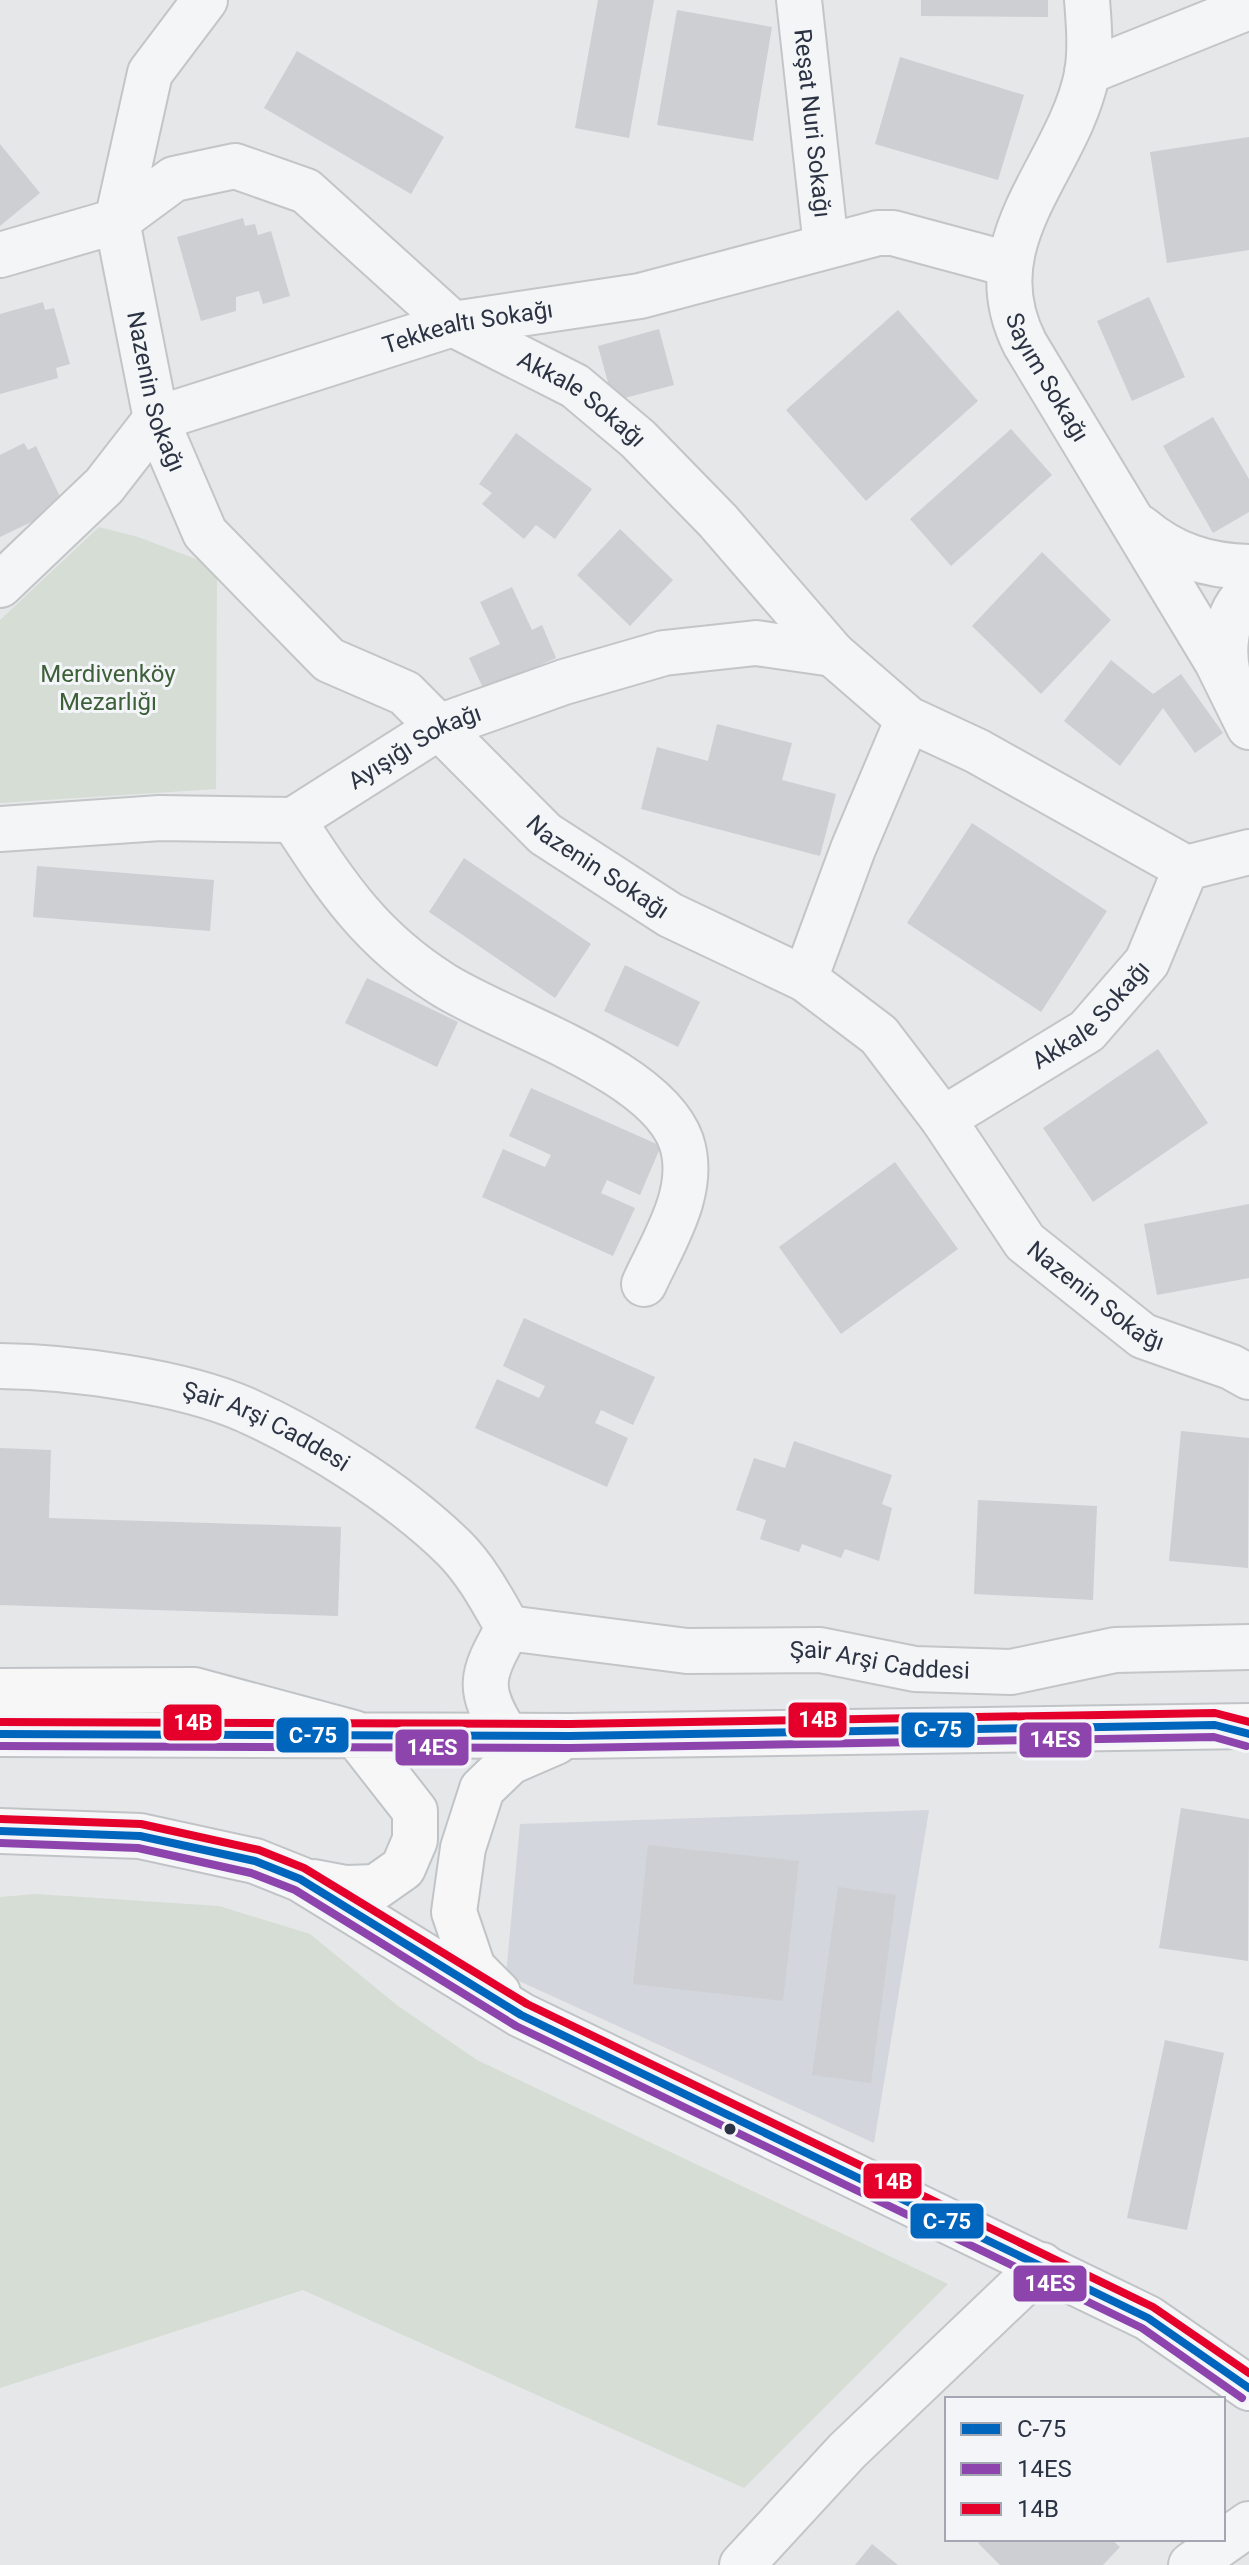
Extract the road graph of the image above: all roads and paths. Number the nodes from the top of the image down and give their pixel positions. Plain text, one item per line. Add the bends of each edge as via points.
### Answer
1 (205, 0) edge
2 (799, 0) edge
3 (1087, 0) edge
4 (1249, 7) edge
5 (1087, 72) junction
6 (117, 221) junction
7 (826, 246) junction
8 (0, 255) edge
9 (1008, 264) junction
10 (453, 324) junction
11 (156, 419) junction
12 (1130, 519) junction
13 (1249, 567) edge
14 (0, 585) edge
15 (1249, 592) edge
16 (833, 654) junction
17 (1241, 709) edge
18 (908, 719) junction
19 (441, 726) junction
20 (293, 820) junction
21 (0, 829) edge
22 (1249, 852) edge
23 (1186, 868) junction
24 (805, 979) junction
25 (943, 1119) junction
26 (644, 1284) dead end
27 (0, 1366) edge
28 (1249, 1377) edge
29 (508, 1628) junction
30 (1249, 1647) edge
31 (0, 1691) edge
32 (1240, 1725) edge
33 (354, 1733) junction
34 (0, 1734) edge
35 (507, 1736) junction
36 (570, 1736) junction
37 (0, 1831) edge
38 (300, 1879) junction
39 (521, 2015) junction
40 (1042, 2265) junction
41 (1202, 2356) junction
42 (1249, 2368) edge
43 (1249, 2388) edge
44 (1249, 2524) edge
45 (1225, 2541) edge
46 (1225, 2541) edge
47 (742, 2565) edge
48 (1191, 2565) edge

1 - 6 street via 150,73
2 - 7 street, Reşat Nuri Sokağı
3 - 5 street, Sayım Sokağı
4 - 5 street
5 - 9 street, Sayım Sokağı
6 - 8 street
6 - 10 street, Akkale Sokağı via 174,179 235,166 306,191
6 - 11 street, Nazenin Sokağı
7 - 9 street, Tekkealtı Sokağı via 893,233
7 - 10 street, Tekkealtı Sokağı via 640,296
9 - 12 street, Sayım Sokağı via 1009,298 1018,329
10 - 11 street, Tekkealtı Sokağı
10 - 16 street, Akkale Sokağı via 575,386 638,439 718,521
11 - 14 street via 104,486
11 - 19 street, Nazenin Sokağı via 205,533 329,660 405,693
12 - 13 street via 1177,553
12 - 17 street, Sayım Sokağı
15 - 17 street via 1238,604 1226,642 1226,668
16 - 18 street, Akkale Sokağı
16 - 19 street, Ayışığı Sokağı via 756,643 664,653
18 - 23 street, Akkale Sokağı via 977,751
18 - 24 street
19 - 20 street, Ayışığı Sokağı
19 - 24 street, Nazenin Sokağı via 545,834 670,915
20 - 21 street via 160,818
20 - 26 street via 374,932 443,985 597,1064 656,1103 673,1123 683,1148 683,1198
22 - 23 street
23 - 25 street, Akkale Sokağı via 1147,962 1087,1031
24 - 25 street, Nazenin Sokağı via 879,1035
25 - 28 street, Nazenin Sokağı via 1025,1242 1143,1336
27 - 29 street, Şair Arşi Caddesi via 139,1382 245,1410 306,1442 416,1515 482,1582
29 - 30 street, Şair Arşi Caddesi via 687,1651 820,1650 915,1669 1011,1672 1115,1650
29 - 35 street via 487,1667 487,1705
31 - 33 main road via 194,1690
32 - 36 main road
33 - 34 main road
33 - 35 main road
33 - 38 main road via 415,1811 415,1840 403,1868 376,1887 346,1888
35 - 36 main road
36 - 39 main road via 510,1762 482,1789 463,1848 454,1912 473,1968
37 - 38 main road via 140,1836 255,1861
38 - 39 main road
39 - 40 main road
40 - 41 main road via 1148,2318
40 - 47 street via 847,2451
41 - 42 main road
41 - 43 main road
44 - 45 street
46 - 48 street

